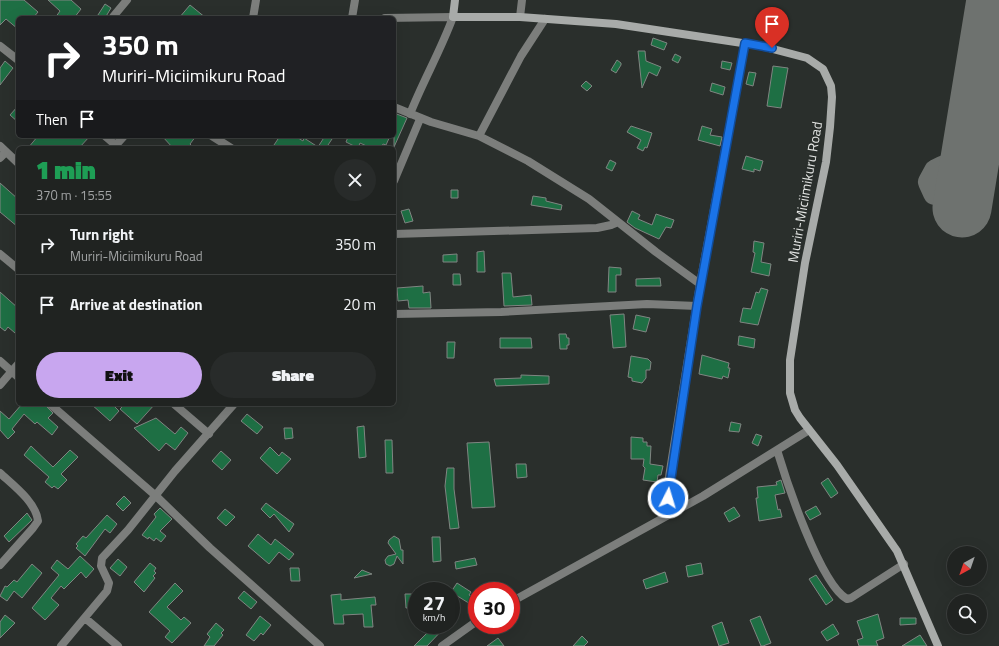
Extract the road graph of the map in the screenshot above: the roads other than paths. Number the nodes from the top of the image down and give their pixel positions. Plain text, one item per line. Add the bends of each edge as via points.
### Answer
1 (127, 0) edge
2 (256, 0) edge
3 (354, 0) edge
4 (455, 0) edge
5 (522, 0) edge
6 (114, 16) edge
7 (253, 16) edge
8 (352, 16) edge
9 (453, 17) junction
10 (520, 17) junction
11 (396, 18) edge
12 (545, 18) junction
13 (745, 43) junction
14 (0, 46) edge
15 (16, 58) edge
16 (396, 108) edge
17 (410, 114) junction
18 (420, 119) junction
19 (479, 136) junction
20 (107, 138) edge
21 (215, 138) edge
22 (116, 146) edge
23 (228, 146) edge
24 (2, 152) edge
25 (16, 162) edge
26 (396, 176) edge
27 (618, 222) junction
28 (396, 234) edge
29 (0, 254) edge
30 (16, 267) edge
31 (700, 284) junction
32 (697, 306) junction
33 (396, 314) edge
34 (0, 361) edge
35 (15, 374) edge
36 (0, 385) edge
37 (52, 406) edge
38 (176, 406) edge
39 (232, 406) edge
40 (809, 430) junction
41 (208, 434) junction
42 (777, 450) junction
43 (0, 473) edge
44 (156, 496) junction
45 (670, 514) junction
46 (904, 564) junction
47 (0, 565) edge
48 (520, 597) edge
49 (85, 618) junction
50 (468, 627) edge
51 (61, 646) edge
52 (118, 646) edge
53 (320, 646) edge
54 (442, 646) edge
55 (938, 646) edge

1 - 6 street
2 - 7 street
3 - 8 street
4 - 9 street
5 - 10 street
9 - 10 street, Muriri-Miciimikuru Road
9 - 11 street
9 - 17 street
10 - 12 street, Muriri-Miciimikuru Road
12 - 13 street, Muriri-Miciimikuru Road via 616,24
12 - 19 street via 521,56
13 - 31 street
13 - 40 street, Muriri-Miciimikuru Road via 807,58 823,69 831,86 832,111 826,162 805,262 792,345 792,402
14 - 15 street
16 - 17 street
17 - 18 street
18 - 19 street
18 - 26 street
19 - 27 street via 558,180
20 - 22 street
21 - 23 street
24 - 25 street
27 - 28 street via 597,228
27 - 31 street
29 - 30 street
31 - 32 street
32 - 33 street via 647,304
32 - 45 street via 668,483
34 - 35 street
35 - 36 street
37 - 44 street
38 - 41 street
39 - 41 street
40 - 42 street
40 - 46 street via 877,521
41 - 44 street
42 - 45 street
42 - 46 street via 807,533 827,574 843,596 848,599 854,596
43 - 47 street via 29,502 37,514 38,521
44 - 49 street via 102,558 100,563 109,587
44 - 53 street
45 - 48 street
46 - 55 street
49 - 51 street
49 - 52 street
50 - 54 street

